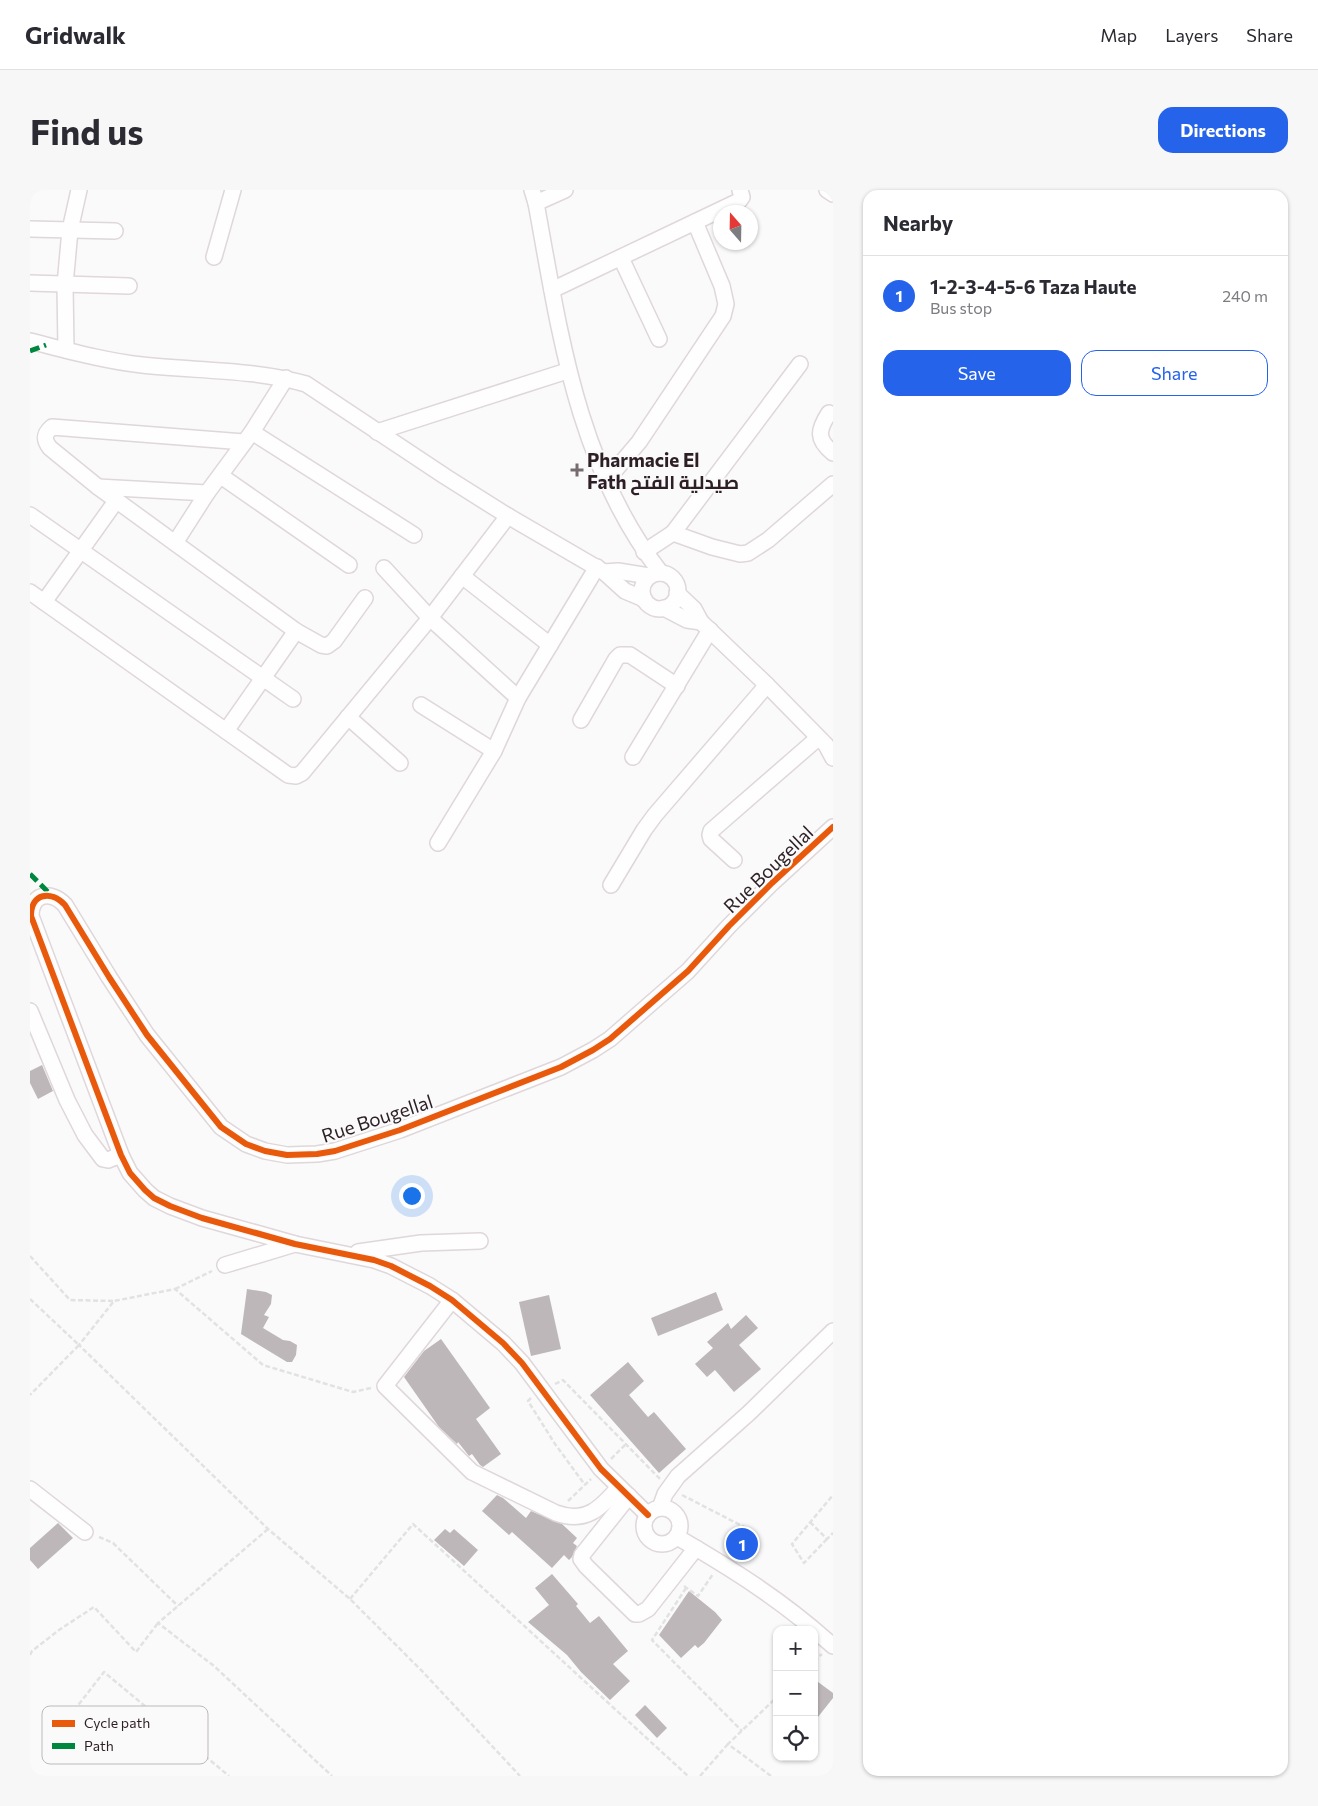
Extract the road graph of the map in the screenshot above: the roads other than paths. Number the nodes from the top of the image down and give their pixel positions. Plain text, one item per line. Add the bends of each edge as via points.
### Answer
1 (78, 190) edge
2 (232, 190) edge
3 (565, 190) edge
4 (740, 190) edge
5 (827, 190) edge
6 (833, 194) edge
7 (534, 197) edge
8 (695, 222) junction
9 (30, 229) edge
10 (70, 230) junction
11 (115, 231) dead end
12 (214, 257) dead end
13 (621, 258) junction
14 (30, 283) edge
15 (65, 285) junction
16 (129, 286) dead end
17 (552, 290) junction
18 (660, 339) dead end
19 (30, 341) edge
20 (66, 350) junction
21 (800, 364) dead end
22 (568, 371) junction
23 (286, 378) junction
24 (829, 412) dead end
25 (377, 432) junction
26 (248, 437) junction
27 (833, 453) edge
28 (221, 476) junction
29 (606, 481) junction
30 (833, 484) edge
31 (98, 488) junction
32 (207, 493) junction
33 (116, 501) junction
34 (30, 514) edge
35 (508, 516) junction
36 (673, 533) junction
37 (414, 535) dead end
38 (175, 543) junction
39 (80, 550) junction
40 (644, 552) junction
41 (349, 565) dead end
42 (384, 568) dead end
43 (600, 570) junction
44 (655, 575) junction
45 (462, 576) junction
46 (30, 592) edge
47 (677, 593) junction
48 (365, 598) dead end
49 (644, 598) junction
50 (44, 602) junction
51 (664, 608) junction
52 (430, 618) junction
53 (706, 626) junction
54 (296, 631) junction
55 (550, 645) junction
56 (262, 678) junction
57 (766, 685) junction
58 (677, 686) junction
59 (518, 698) junction
60 (293, 699) dead end
61 (421, 705) dead end
62 (348, 717) junction
63 (581, 720) dead end
64 (226, 731) junction
65 (827, 747) edge
66 (494, 751) junction
67 (633, 757) dead end
68 (400, 763) dead end
69 (833, 827) edge
70 (438, 843) dead end
71 (734, 860) dead end
72 (611, 885) dead end
73 (30, 1011) edge
74 (119, 1149) junction
75 (480, 1241) dead end
76 (295, 1244) junction
77 (346, 1254) junction
78 (225, 1265) road end
79 (452, 1300) junction
80 (833, 1331) edge
81 (30, 1489) edge
82 (624, 1492) junction
83 (654, 1511) junction
84 (85, 1532) road end
85 (676, 1536) junction
86 (696, 1548) junction
87 (833, 1645) edge

1 - 10 street
2 - 12 street
3 - 7 street
4 - 8 street via 742,197 739,201
5 - 6 street
7 - 17 street
8 - 13 street
8 - 29 street via 722,286 726,304 723,316 638,442
9 - 10 street
10 - 11 street
10 - 15 street
13 - 17 street
13 - 18 street
14 - 15 street
15 - 16 street
15 - 20 street
17 - 22 street
19 - 20 street
20 - 23 street via 140,365
21 - 36 street
22 - 25 street
22 - 29 street via 585,430
23 - 25 street via 306,384
23 - 26 street
24 - 27 street via 820,434
25 - 35 street
26 - 28 street
26 - 31 street via 52,427 46,433 46,443
26 - 37 street
28 - 32 street
28 - 41 street
29 - 40 street
30 - 36 street via 768,540 748,553 712,547
31 - 32 street
31 - 33 street
32 - 38 street
33 - 38 street
33 - 39 street
34 - 39 street
35 - 43 street
35 - 45 street
36 - 40 street
38 - 54 street
39 - 50 street
39 - 56 street
40 - 44 street
42 - 52 street
43 - 44 street
43 - 49 street via 625,591
43 - 55 street
44 - 47 street via 666,574 675,582
44 - 49 street via 642,586
45 - 52 street
45 - 55 street
46 - 50 street
47 - 51 street via 675,600
47 - 53 street
48 - 54 street via 327,646 321,646
49 - 51 street via 652,607
50 - 64 street
51 - 53 street
52 - 59 street
52 - 62 street
53 - 57 street
53 - 58 street
54 - 56 street
55 - 59 street
56 - 60 street
56 - 64 street
57 - 65 street
57 - 72 street via 655,815
58 - 63 street via 630,655 620,655
58 - 67 street
59 - 66 street
61 - 66 street
62 - 64 street via 302,773 296,776 288,775
62 - 68 street
65 - 71 street via 711,831 711,839
66 - 70 street
69 - 74 street, Rue Bougellal via 772,883 688,972 593,1050 561,1067 400,1130 336,1152 317,1154 265,1152 221,1127 147,1035 65,905 59,898 43,896 33,905 31,916
73 - 74 street via 67,1100 86,1135 103,1159 108,1160
74 - 76 street, Rue Bougellal via 138,1183 154,1198 202,1218
75 - 77 street via 421,1243
76 - 77 street, Rue Bougellal
76 - 78 street
77 - 79 street, Rue Bougellal via 391,1266
79 - 82 street, Rue Bougellal via 522,1363 596,1463
79 - 82 street via 385,1386 472,1472 556,1513 569,1518 586,1515
80 - 83 street via 678,1476
81 - 84 street
82 - 83 street, Rue Bougellal
82 - 86 street via 582,1555 582,1563 635,1614 648,1610
83 - 85 street via 673,1511 679,1519 680,1528
83 - 85 street via 644,1528 648,1537 665,1543
85 - 86 street
86 - 87 street via 782,1602

